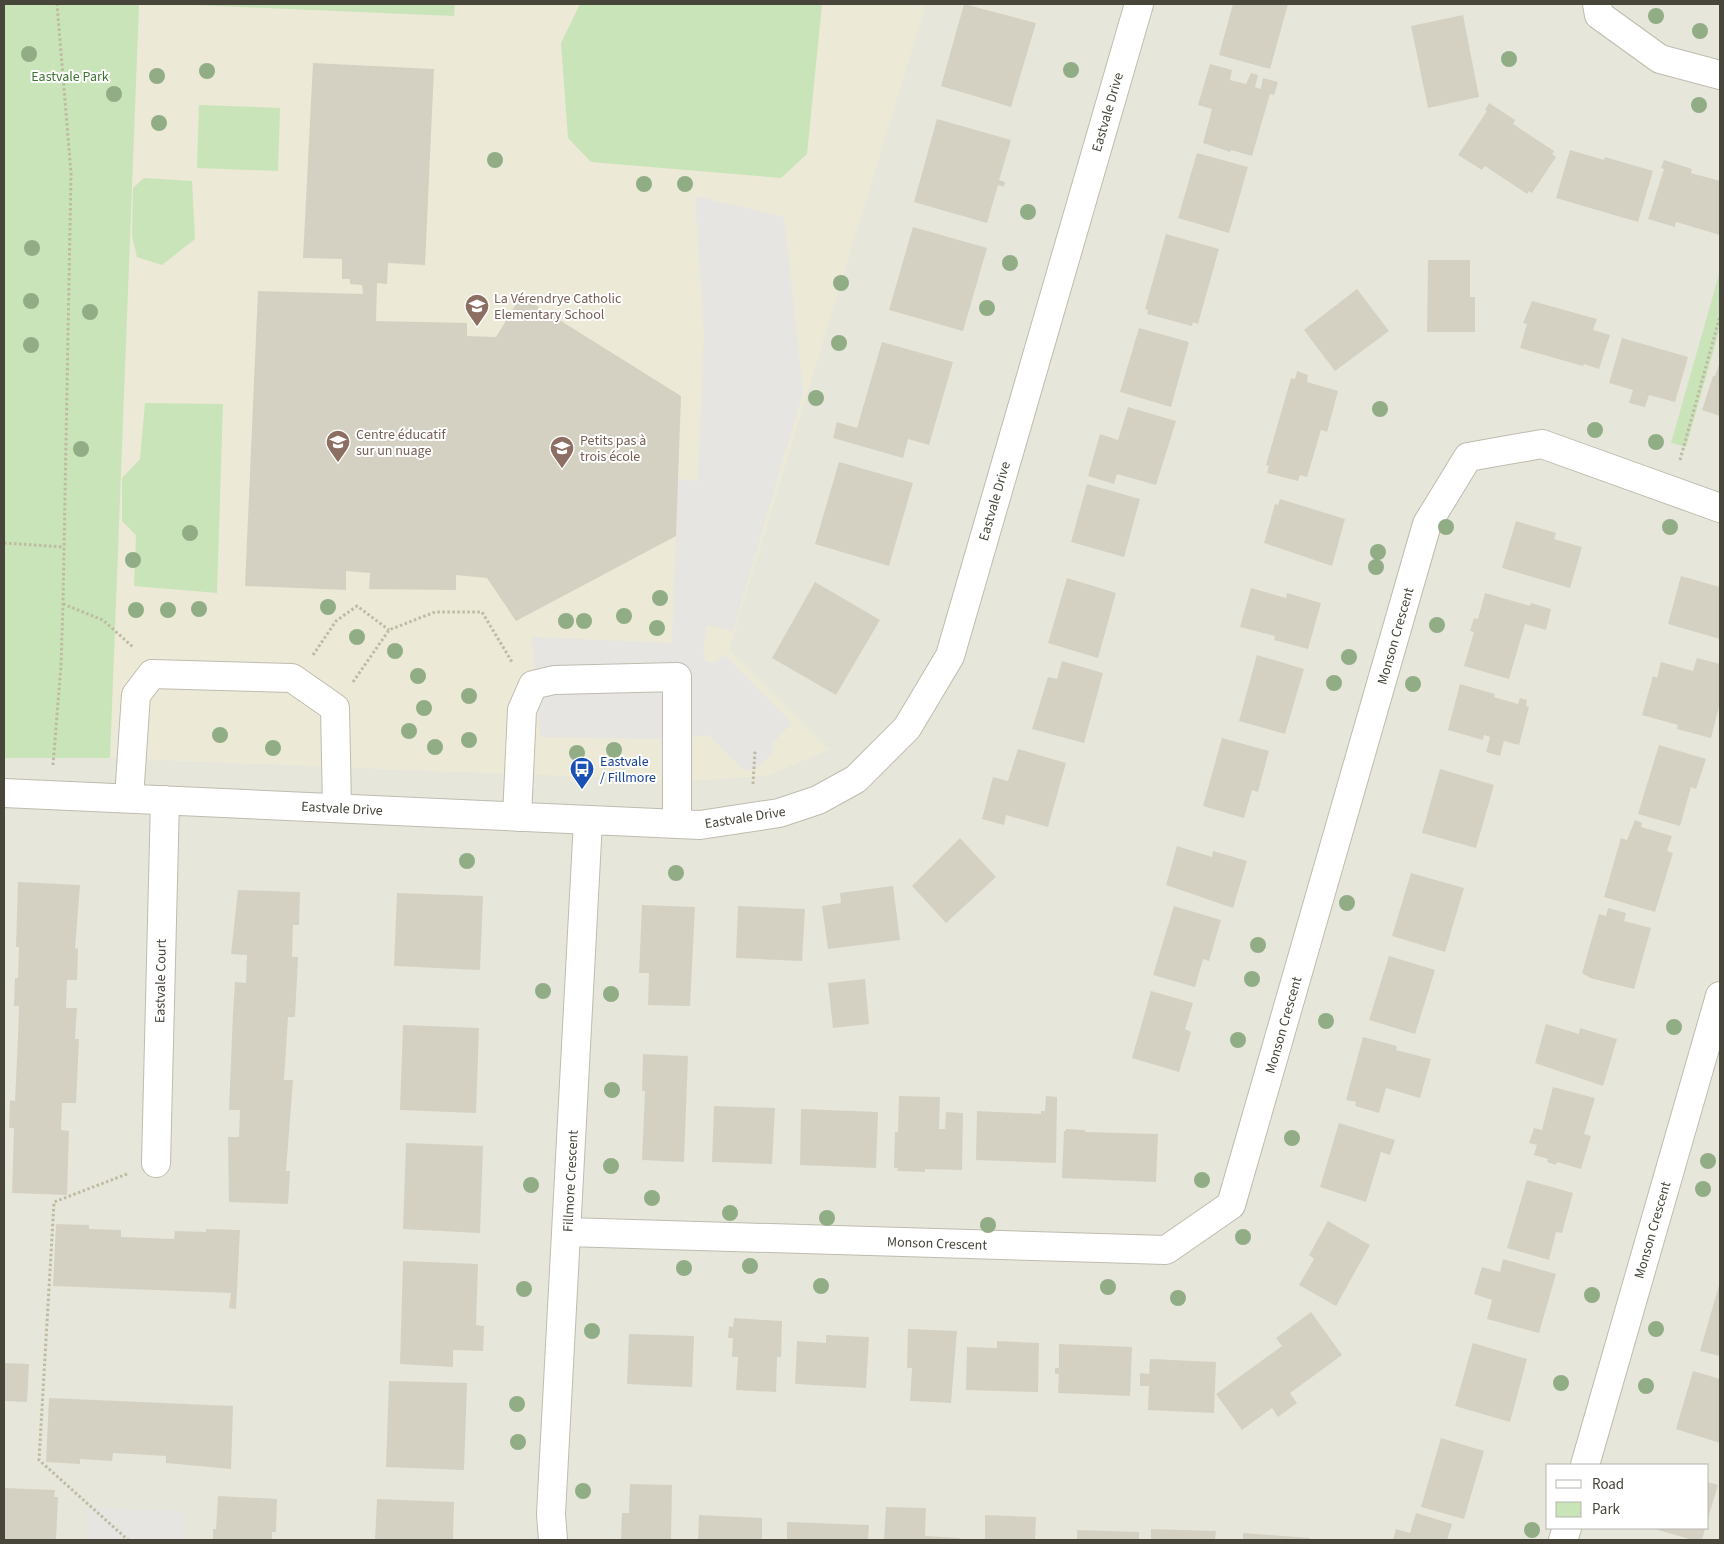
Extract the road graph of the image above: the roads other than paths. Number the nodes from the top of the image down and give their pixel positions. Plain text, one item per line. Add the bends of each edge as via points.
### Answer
1 (1139, 4) edge
2 (1597, 4) edge
3 (1720, 74) edge
4 (1720, 508) edge
5 (4, 793) edge
6 (129, 798) junction
7 (165, 800) junction
8 (337, 807) junction
9 (517, 817) junction
10 (588, 821) junction
11 (677, 824) junction
12 (1720, 996) edge
13 (156, 1162) road end
14 (567, 1232) junction
15 (1585, 1464) edge
16 (553, 1540) edge

1 - 11 street, Eastvale Drive via 950,656 907,728 856,779 818,800 779,813
2 - 3 street via 1599,15 1660,58
4 - 14 street, Monson Crescent via 1542,444 1468,457 1427,524 1231,1205 1166,1250
5 - 6 street, Eastvale Drive
6 - 7 street, Eastvale Drive
6 - 8 street via 136,695 152,674 292,678 335,708
7 - 8 street, Eastvale Drive
7 - 13 street, Eastvale Court
8 - 9 street, Eastvale Drive
9 - 10 street, Eastvale Drive
9 - 11 street via 522,710 533,685 554,680 677,678
10 - 11 street, Eastvale Drive
10 - 14 street, Fillmore Crescent
12 - 15 street, Monson Crescent
14 - 16 street, Fillmore Crescent via 551,1514

